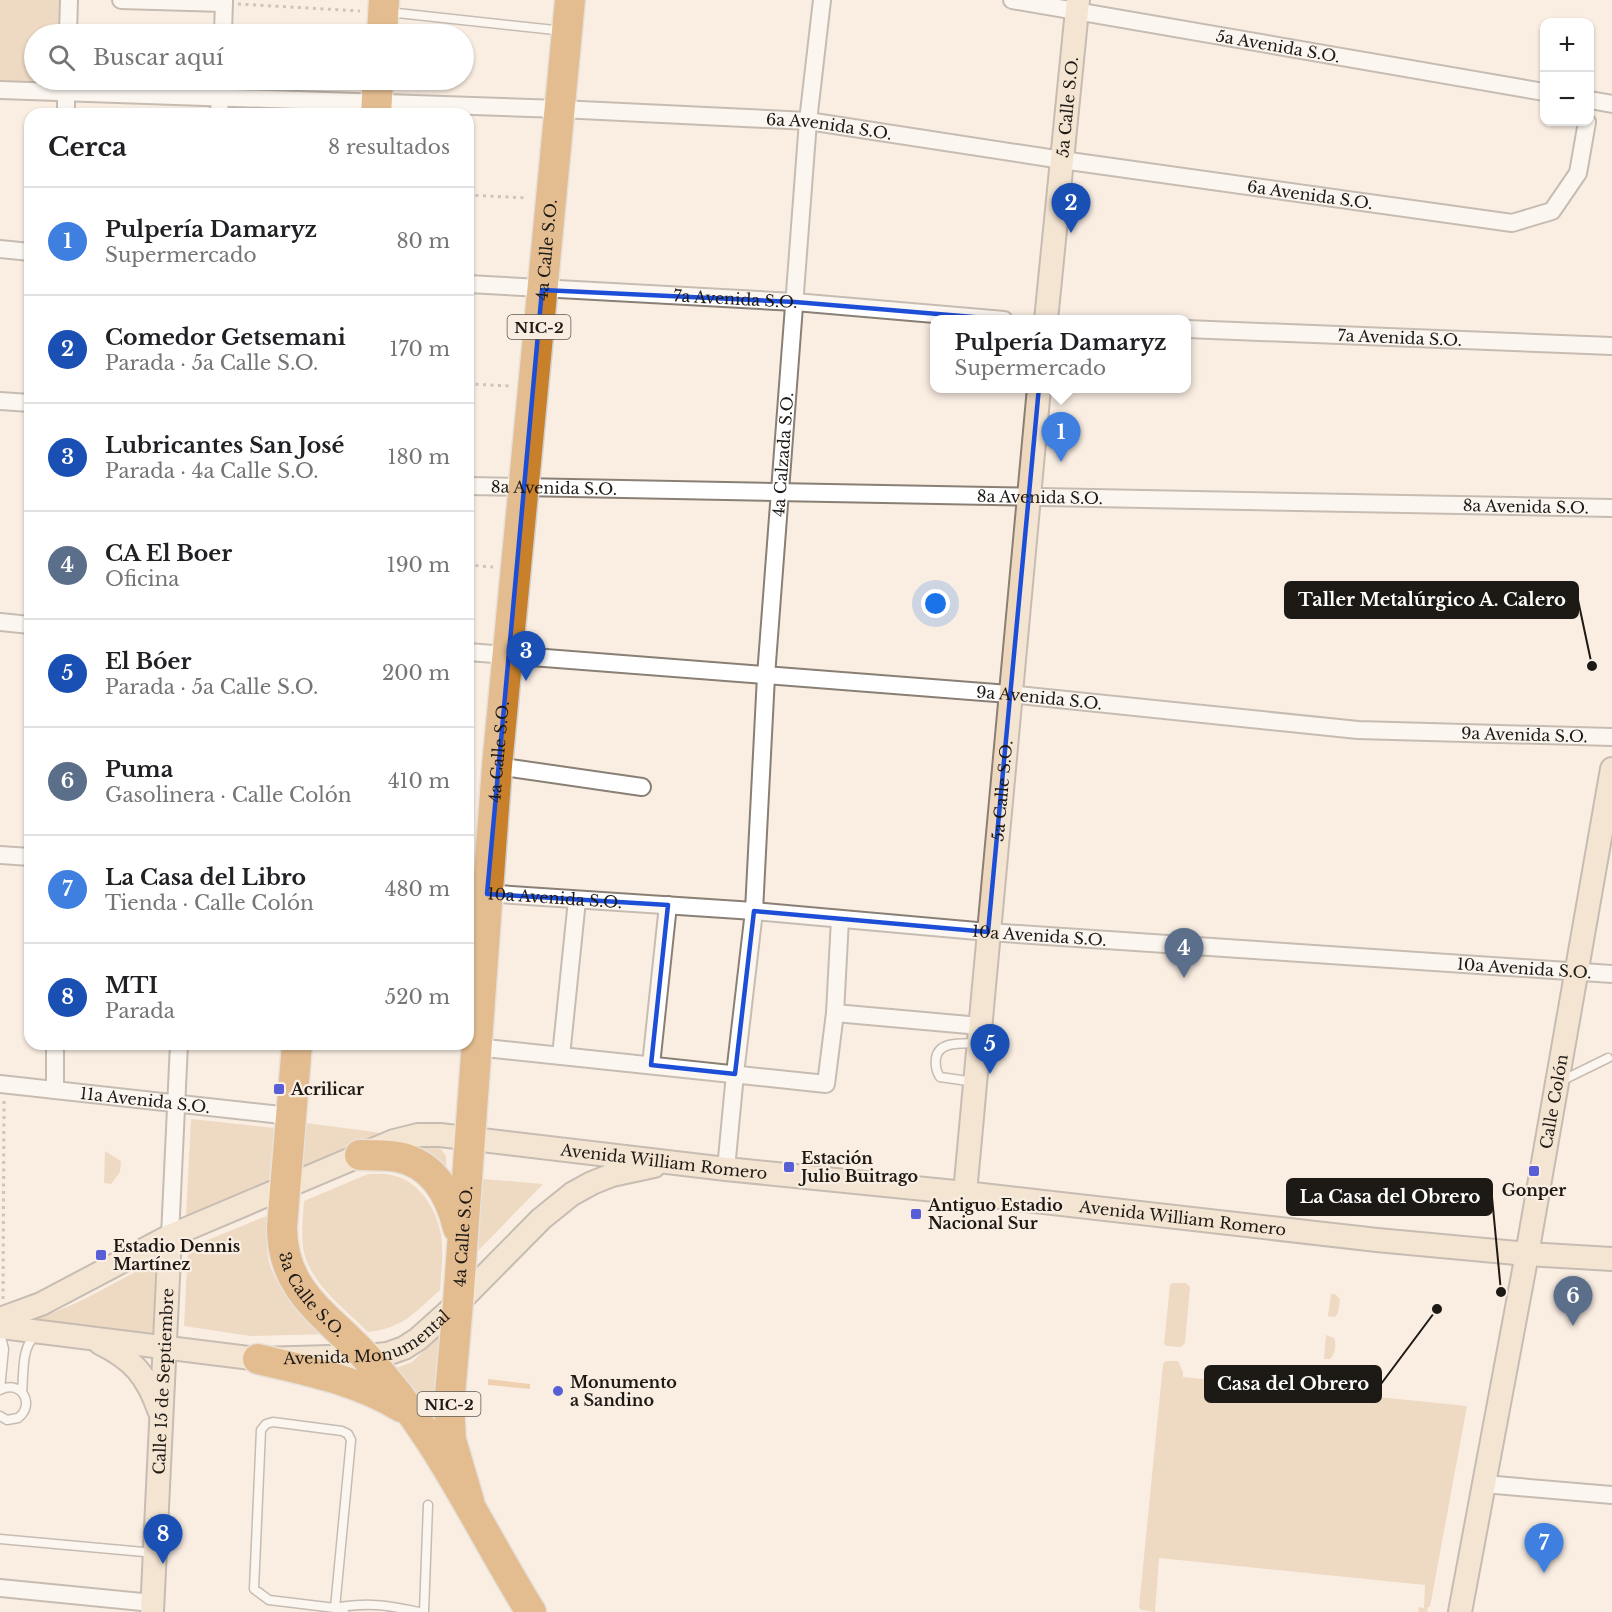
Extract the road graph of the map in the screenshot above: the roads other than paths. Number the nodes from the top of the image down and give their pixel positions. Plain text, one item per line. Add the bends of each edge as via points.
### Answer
1 (69, 0) edge
2 (121, 0) edge
3 (560, 0) edge
4 (570, 0) edge
5 (822, 0) edge
6 (1012, 0) edge
7 (224, 2) edge
8 (1077, 5) edge
9 (383, 15) edge
10 (68, 24) edge
11 (223, 24) edge
12 (567, 31) junction
13 (24, 89) edge
14 (0, 90) edge
15 (66, 90) edge
16 (97, 90) edge
17 (220, 90) edge
18 (1540, 91) edge
19 (377, 99) edge
20 (1594, 102) edge
21 (1612, 104) edge
22 (219, 106) edge
23 (66, 108) edge
24 (560, 109) junction
25 (808, 121) junction
26 (1586, 126) edge
27 (1062, 160) junction
28 (0, 249) edge
29 (24, 251) edge
30 (474, 284) edge
31 (542, 290) junction
32 (795, 302) junction
33 (946, 315) edge
34 (1046, 315) edge
35 (1191, 329) edge
36 (1612, 346) edge
37 (1038, 393) edge
38 (0, 401) edge
39 (24, 403) edge
40 (474, 486) edge
41 (524, 487) junction
42 (782, 492) junction
43 (1028, 496) junction
44 (1612, 508) edge
45 (0, 622) edge
46 (24, 624) edge
47 (474, 651) edge
48 (508, 654) junction
49 (766, 676) junction
50 (1010, 694) junction
51 (1612, 737) edge
52 (497, 766) junction
53 (1612, 769) edge
54 (642, 787) dead end
55 (0, 855) edge
56 (24, 857) edge
57 (477, 893) edge
58 (577, 900) junction
59 (668, 905) junction
60 (754, 911) junction
61 (840, 919) junction
62 (988, 932) junction
63 (1576, 972) junction
64 (1612, 974) edge
65 (835, 1013) junction
66 (979, 1035) junction
67 (476, 1047) junction
68 (55, 1050) edge
69 (179, 1050) edge
70 (296, 1050) edge
71 (561, 1056) junction
72 (1608, 1058) dead end
73 (651, 1065) junction
74 (735, 1074) junction
75 (975, 1082) junction
76 (2, 1084) edge
77 (1556, 1084) junction
78 (55, 1090) junction
79 (176, 1104) junction
80 (290, 1116) junction
81 (469, 1138) junction
82 (360, 1155) junction
83 (692, 1164) junction
84 (726, 1169) junction
85 (284, 1188) junction
86 (965, 1193) junction
87 (170, 1236) junction
88 (462, 1242) junction
89 (1527, 1254) junction
90 (1612, 1259) edge
91 (458, 1303) junction
92 (1, 1324) edge
93 (41, 1331) junction
94 (82, 1336) junction
95 (165, 1347) junction
96 (366, 1356) junction
97 (258, 1359) junction
98 (0, 1390) edge
99 (22, 1392) junction
100 (411, 1413) junction
101 (0, 1416) edge
102 (162, 1418) junction
103 (1484, 1484) junction
104 (1612, 1495) edge
105 (469, 1501) junction
106 (428, 1505) dead end
107 (0, 1539) edge
108 (156, 1554) junction
109 (0, 1588) edge
110 (152, 1607) edge
111 (297, 1608) edge
112 (335, 1608) junction
113 (344, 1612) edge
114 (419, 1612) edge
115 (424, 1612) edge
116 (531, 1612) edge
117 (1460, 1612) edge

1 - 10 street
2 - 7 street
3 - 12 highway
4 - 12 highway, 4a Calle S.O. / NIC-2
5 - 25 street, 4a Calzada S.O.
6 - 8 street, 5a Avenida S.O.
7 - 11 street
8 - 18 street, 5a Avenida S.O.
8 - 27 main road, 5a Calle S.O.
9 - 12 lane
12 - 24 highway, 4a Calle S.O. / NIC-2
13 - 14 street, 6a Avenida S.O.
15 - 23 street
16 - 22 street, 6a Avenida S.O.
17 - 22 street
19 - 22 street, 6a Avenida S.O.
19 - 24 street, 6a Avenida S.O.
20 - 21 street
24 - 25 street, 6a Avenida S.O.
24 - 31 highway, 4a Calle S.O. / NIC-2
25 - 27 street, 6a Avenida S.O.
25 - 32 street, 4a Calzada S.O.
26 - 27 street, 6a Avenida S.O. via 1578,173 1552,211 1512,222
27 - 34 main road, 5a Calle S.O.
28 - 29 street
30 - 31 street, 7a Avenida S.O.
31 - 32 street, 7a Avenida S.O.
31 - 41 highway, 4a Calle S.O. / NIC-2
32 - 33 street, 7a Avenida S.O.
32 - 42 street, 4a Calzada S.O.
35 - 36 street, 7a Avenida S.O.
37 - 43 main road, 5a Calle S.O.
38 - 39 street
40 - 41 street, 8a Avenida S.O.
41 - 42 street, 8a Avenida S.O.
41 - 48 highway, 4a Calle S.O. / NIC-2
42 - 43 street, 8a Avenida S.O.
42 - 49 street, 4a Calzada S.O.
43 - 44 street, 8a Avenida S.O.
43 - 50 main road, 5a Calle S.O.
45 - 46 street
47 - 48 street, 9a Avenida S.O.
48 - 49 street, 9a Avenida S.O.
48 - 52 highway, 4a Calle S.O. / NIC-2
49 - 50 street, 9a Avenida S.O.
49 - 60 street, 4a Calzada S.O.
50 - 51 street, 9a Avenida S.O. via 1359,729
50 - 62 main road, 5a Calle S.O.
52 - 54 street
52 - 57 highway, 4a Calle S.O. / NIC-2
53 - 63 main road, Calle Colón
55 - 56 street
57 - 58 street, 10a Avenida S.O.
57 - 67 highway, 4a Calle S.O. / NIC-2
58 - 59 street, 10a Avenida S.O.
58 - 71 street
59 - 60 street, 10a Avenida S.O.
59 - 73 street
60 - 61 street, 10a Avenida S.O.
60 - 74 street, 4a Calzada S.O.
61 - 62 street, 10a Avenida S.O.
61 - 65 street
62 - 63 street, 10a Avenida S.O.
62 - 66 main road, 5a Calle S.O.
63 - 64 street, 10a Avenida S.O.
63 - 77 main road, Calle Colón
65 - 66 street
65 - 74 street via 826,1084
66 - 75 main road, 5a Calle S.O.
66 - 75 lane via 942,1047 935,1063 940,1077
67 - 71 street
67 - 81 highway, 4a Calle S.O. / NIC-2
68 - 78 street
69 - 79 street, Calle 15 de Septiembre
70 - 80 highway, 3a Calle S.O. / NIC-2
71 - 73 street
72 - 77 lane
73 - 74 street
74 - 84 street, 4a Calzada S.O.
75 - 86 main road, 5a Calle S.O.
76 - 78 street, 11a Avenida S.O.
77 - 89 main road, Calle Colón
78 - 79 street, 11a Avenida S.O.
79 - 80 street, 11a Avenida S.O.
79 - 87 street, Calle 15 de Septiembre
80 - 85 highway, 3a Calle S.O. / NIC-2
81 - 82 main road via 418,1135
81 - 83 main road, Avenida William Romero
81 - 88 highway, 4a Calle S.O. / NIC-2
82 - 85 main road
82 - 88 highway via 398,1157 430,1172 448,1196
83 - 84 main road, Avenida William Romero
83 - 91 main road, Avenida Monumental via 653,1166 612,1175 572,1194 541,1219
84 - 86 main road, Avenida William Romero
85 - 87 main road
85 - 96 highway, 3a Calle S.O. / NIC-2 via 282,1236 291,1275 305,1295
86 - 89 main road, Avenida William Romero
87 - 92 main road
87 - 95 main road, Calle 15 de Septiembre
88 - 91 highway, 4a Calle S.O. / NIC-2
89 - 90 main road, Avenida William Romero
89 - 103 main road, Calle Colón
91 - 96 main road, Avenida Monumental via 411,1344 395,1352
91 - 105 highway, 4a Calle S.O. / NIC-2 via 448,1418 453,1450
92 - 93 main road, Avenida Monumental
92 - 98 lane via 4,1348
93 - 94 main road, Avenida Monumental
93 - 99 lane via 27,1345
94 - 95 main road, Avenida Monumental
94 - 102 main road via 132,1362 152,1390
95 - 97 main road, Avenida Monumental
95 - 102 main road, Calle 15 de Septiembre
96 - 97 main road, Avenida Monumental
96 - 100 highway, 3a Calle S.O. / NIC-2
97 - 100 highway via 356,1384
98 - 99 lane via 10,1386
99 - 101 lane via 27,1404 22,1414 12,1420
100 - 105 highway, 3a Calle S.O. / NIC-2
102 - 108 main road, Calle 15 de Septiembre
103 - 104 street
103 - 117 main road, Calle Colón
105 - 116 highway, NIC-2
106 - 115 lane
107 - 108 lane
108 - 110 main road, Calle 15 de Septiembre
109 - 110 street
111 - 112 lane
111 - 112 lane via 269,1600 254,1589 261,1430 273,1422 342,1431 351,1440
112 - 113 lane
112 - 114 lane via 361,1604

